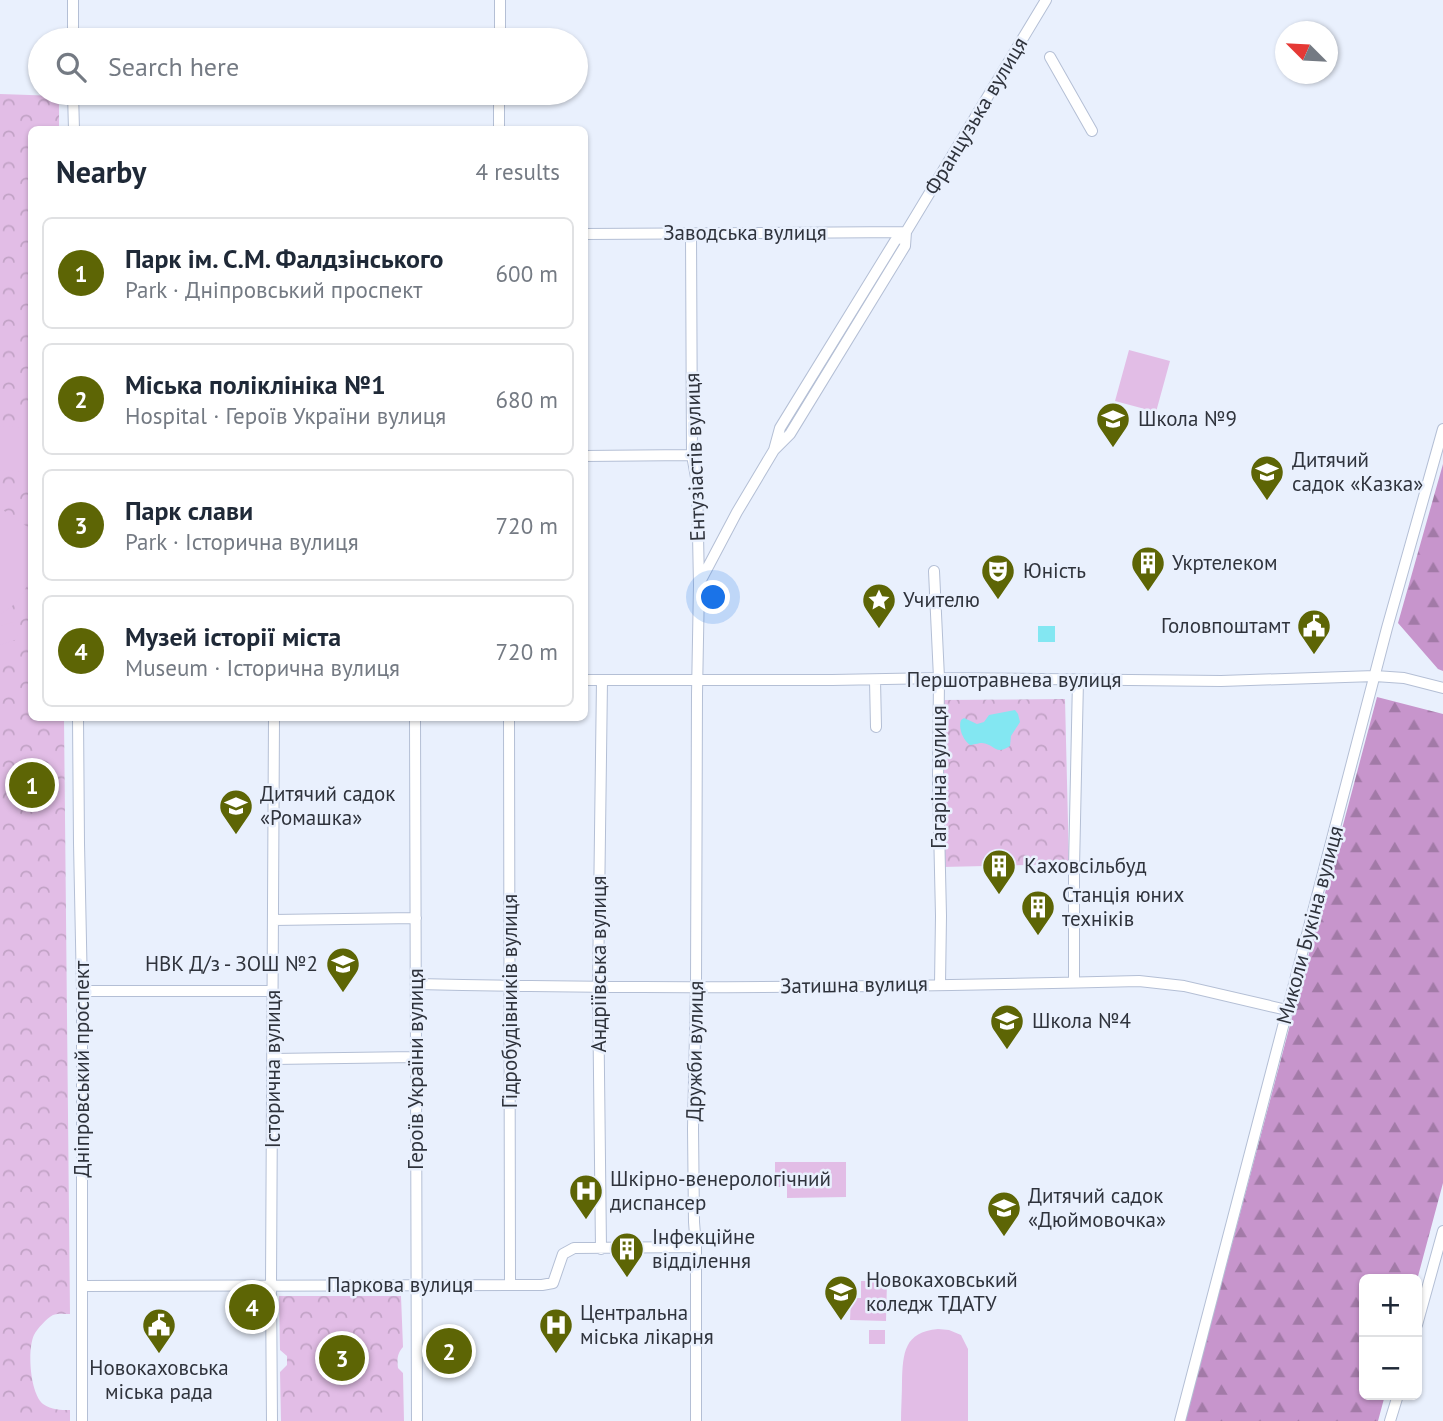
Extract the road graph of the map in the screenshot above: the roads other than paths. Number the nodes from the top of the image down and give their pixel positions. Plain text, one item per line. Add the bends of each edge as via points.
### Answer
1 (73, 0) edge
2 (500, 0) edge
3 (1046, 0) edge
4 (73, 28) edge
5 (500, 28) edge
6 (1050, 57) dead end
7 (73, 105) edge
8 (499, 105) edge
9 (74, 126) edge
10 (499, 126) edge
11 (1092, 131) dead end
12 (906, 232) junction
13 (691, 233) junction
14 (588, 234) edge
15 (1443, 429) edge
16 (692, 455) junction
17 (588, 456) edge
18 (934, 571) dead end
19 (699, 585) junction
20 (1375, 676) junction
21 (939, 678) junction
22 (588, 680) edge
23 (602, 680) junction
24 (697, 680) junction
25 (876, 680) junction
26 (1078, 680) junction
27 (1443, 688) edge
28 (78, 721) edge
29 (274, 721) edge
30 (415, 721) edge
31 (509, 721) edge
32 (876, 727) dead end
33 (416, 918) junction
34 (273, 920) junction
35 (1074, 982) junction
36 (417, 984) junction
37 (940, 984) junction
38 (510, 986) junction
39 (598, 986) junction
40 (696, 986) junction
41 (82, 991) junction
42 (273, 991) junction
43 (1287, 1010) junction
44 (416, 1057) junction
45 (273, 1059) junction
46 (1443, 1230) edge
47 (696, 1247) junction
48 (601, 1249) junction
49 (510, 1284) junction
50 (271, 1285) junction
51 (82, 1286) junction
52 (416, 1286) junction
53 (1422, 1307) edge
54 (1396, 1400) edge
55 (82, 1421) edge
56 (272, 1421) edge
57 (417, 1421) edge
58 (696, 1421) edge
59 (1180, 1421) edge
60 (1390, 1421) edge

1 - 4 street
2 - 5 street
3 - 12 street, Французька вулиця
6 - 11 street
7 - 9 street
8 - 10 street
12 - 13 street, Заводська вулиця
12 - 19 street, Французька вулиця via 905,246 790,434 774,450
13 - 14 street, Заводська вулиця
13 - 16 street, Ентузіастів вулиця
15 - 20 street, Миколи Букіна вулиця
16 - 17 street
16 - 19 street, Ентузіастів вулиця
18 - 21 street, Гагаріна вулиця
19 - 24 street, Ентузіастів вулиця
20 - 26 street, Першотравнева вулиця
20 - 27 street, Першотравнева вулиця
20 - 43 street, Миколи Букіна вулиця
21 - 25 street, Першотравнева вулиця
21 - 26 street, Першотравнева вулиця
21 - 37 street, Гагаріна вулиця
22 - 23 street, Першотравнева вулиця
23 - 24 street, Першотравнева вулиця
23 - 39 street, Андріївська вулиця
24 - 25 street, Першотравнева вулиця
24 - 40 street, Дружби вулиця
25 - 32 street
26 - 35 street
28 - 41 street, Дніпровський проспект
29 - 34 street, Історична вулиця
30 - 33 street, Героїв України вулиця
31 - 38 street, Гідробудівників вулиця
33 - 34 street
33 - 36 street, Героїв України вулиця
34 - 42 street, Історична вулиця
35 - 37 street, Затишна вулиця
35 - 43 street, Затишна вулиця via 1184,986
36 - 38 street, Затишна вулиця
36 - 44 street, Героїв України вулиця
37 - 40 street, Затишна вулиця
38 - 39 street, Затишна вулиця
38 - 49 street, Гідробудівників вулиця
39 - 40 street, Затишна вулиця
39 - 48 street, Андріївська вулиця
40 - 47 street, Дружби вулиця
41 - 42 street
41 - 51 street, Дніпровський проспект
42 - 45 street, Історична вулиця
43 - 59 street, Миколи Букіна вулиця
44 - 45 street
44 - 52 street, Героїв України вулиця
45 - 50 street, Історична вулиця
46 - 53 street
47 - 48 street, Паркова вулиця
47 - 58 street, Дружби вулиця
48 - 49 street, Паркова вулиця via 574,1248 563,1254 553,1283
49 - 52 street, Паркова вулиця
50 - 51 street, Паркова вулиця
50 - 52 street, Паркова вулиця
50 - 56 street, Історична вулиця
51 - 55 street, Дніпровський проспект
52 - 57 street, Героїв України вулиця
54 - 60 street

